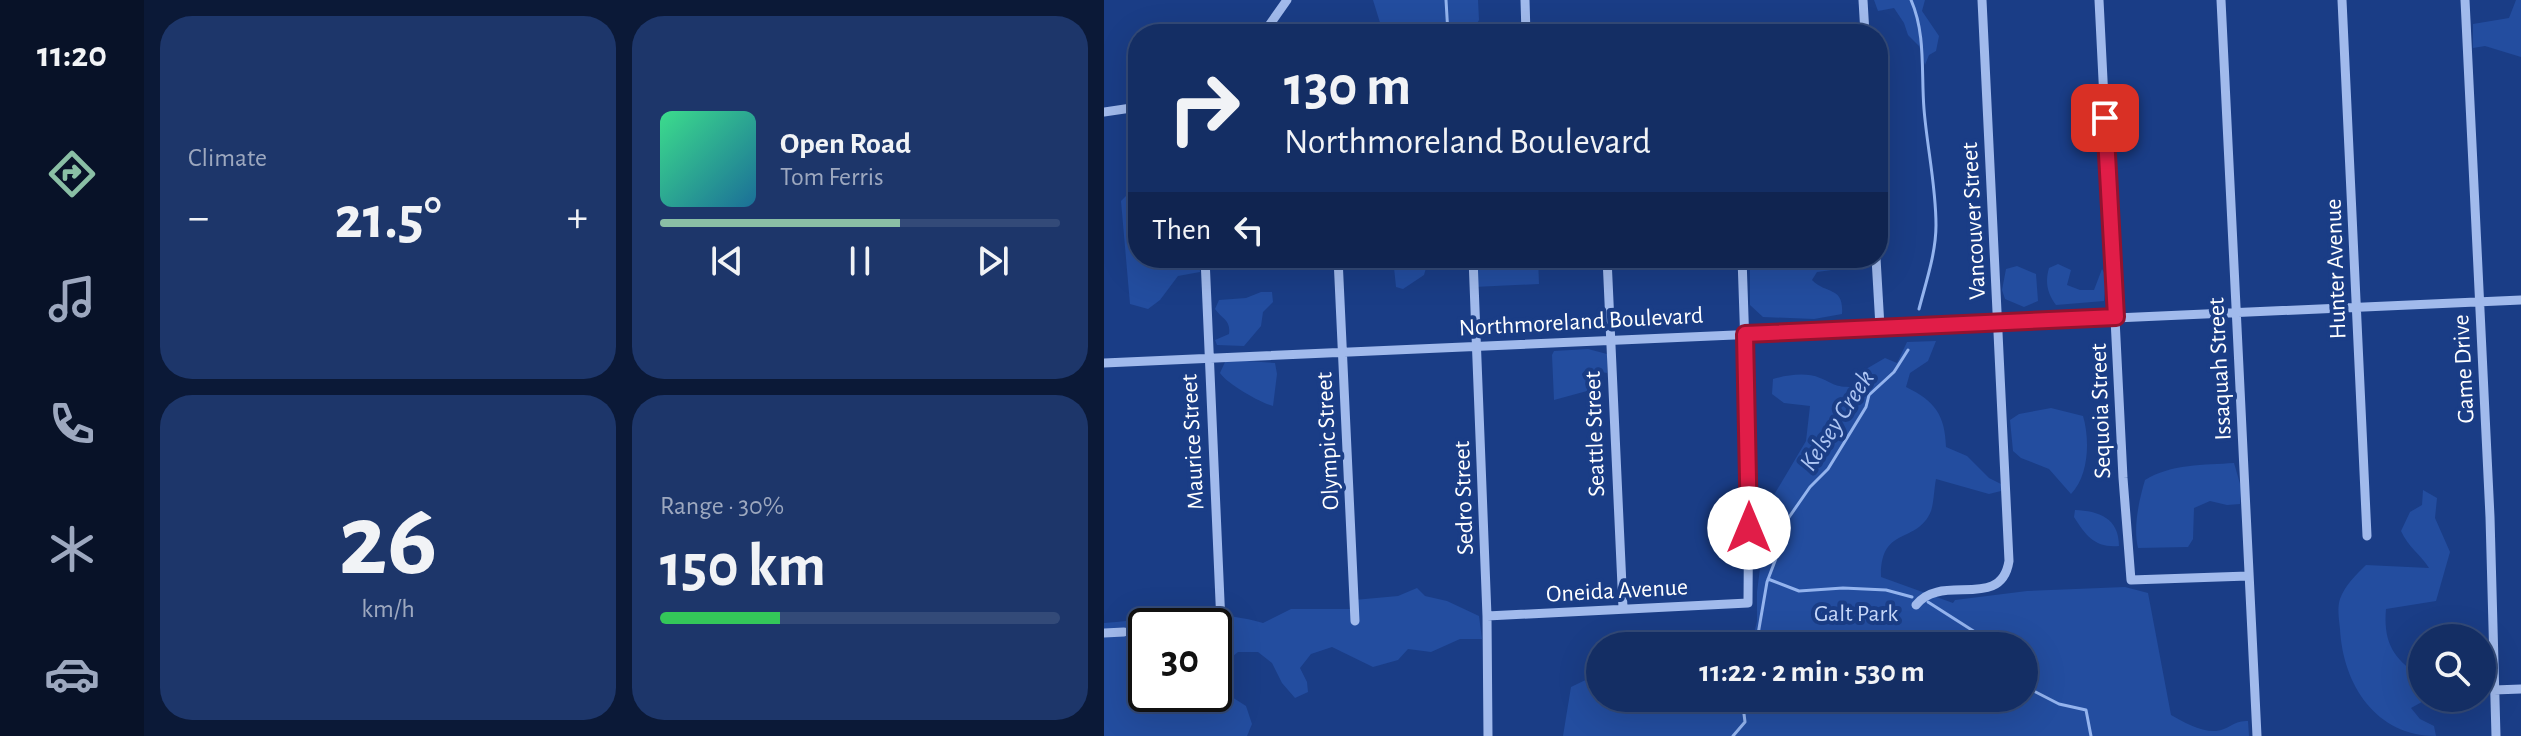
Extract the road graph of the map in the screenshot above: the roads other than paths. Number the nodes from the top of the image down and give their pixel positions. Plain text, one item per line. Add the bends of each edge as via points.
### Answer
1 (1287, 0) edge
2 (1525, 0) edge
3 (1863, 0) edge
4 (1982, 0) edge
5 (2099, 0) edge
6 (2221, 0) edge
7 (2342, 0) edge
8 (2465, 0) edge
9 (1271, 24) edge
10 (1526, 24) edge
11 (1864, 24) edge
12 (1128, 108) edge
13 (1104, 112) edge
14 (1205, 268) edge
15 (1339, 268) edge
16 (1473, 268) edge
17 (1607, 268) edge
18 (1742, 268) edge
19 (1877, 268) edge
20 (2521, 300) edge
21 (2479, 302) junction
22 (2352, 308) junction
23 (2238, 312) junction
24 (2116, 317) junction
25 (1997, 323) junction
26 (1880, 327) junction
27 (1745, 334) junction
28 (1610, 340) junction
29 (1476, 346) junction
30 (1343, 352) junction
31 (1209, 358) junction
32 (1104, 363) edge
33 (2367, 536) dead end
34 (2248, 576) junction
35 (1916, 605) dead end
36 (1220, 608) edge
37 (1623, 608) junction
38 (1487, 616) junction
39 (1355, 621) dead end
40 (2492, 624) edge
41 (1124, 632) dead end
42 (1104, 633) edge
43 (2521, 689) edge
44 (2496, 690) edge
45 (2495, 712) edge
46 (1488, 736) edge
47 (2257, 736) edge
48 (2496, 736) edge

1 - 9 street
2 - 10 street
3 - 11 street
4 - 25 street, Vancouver Street
5 - 24 street, Sequoia Street
6 - 23 street, Issaquah Street
7 - 22 street, Hunter Avenue
8 - 21 street, Game Drive
12 - 13 street
14 - 31 street, Maurice Street
15 - 30 street, Olympic Street
16 - 29 street, Sedro Street
17 - 28 street, Seattle Street
18 - 27 street
19 - 26 street
20 - 21 street, Northmoreland Boulevard
21 - 22 street, Northmoreland Boulevard
21 - 40 street, Game Drive
22 - 23 street, Northmoreland Boulevard
22 - 33 street, Hunter Avenue
23 - 24 street, Northmoreland Boulevard
23 - 34 street, Issaquah Street
24 - 25 street, Northmoreland Boulevard
24 - 34 street, Sequoia Street via 2131,580
25 - 26 street, Northmoreland Boulevard
25 - 35 street, Vancouver Street via 2009,561 2005,576 1984,589 1928,593
26 - 27 street, Northmoreland Boulevard
27 - 28 street, Northmoreland Boulevard
27 - 37 street, Oneida Avenue via 1748,603
28 - 29 street, Northmoreland Boulevard
28 - 37 street, Seattle Street
29 - 30 street, Northmoreland Boulevard
29 - 38 street, Sedro Street
30 - 31 street, Northmoreland Boulevard
30 - 39 street, Olympic Street
31 - 32 street, Northmoreland Boulevard
31 - 36 street, Maurice Street
34 - 47 street, Issaquah Street
37 - 38 street, Oneida Avenue
38 - 46 street, Sedro Street
41 - 42 street
43 - 44 street
45 - 48 street, Game Drive

